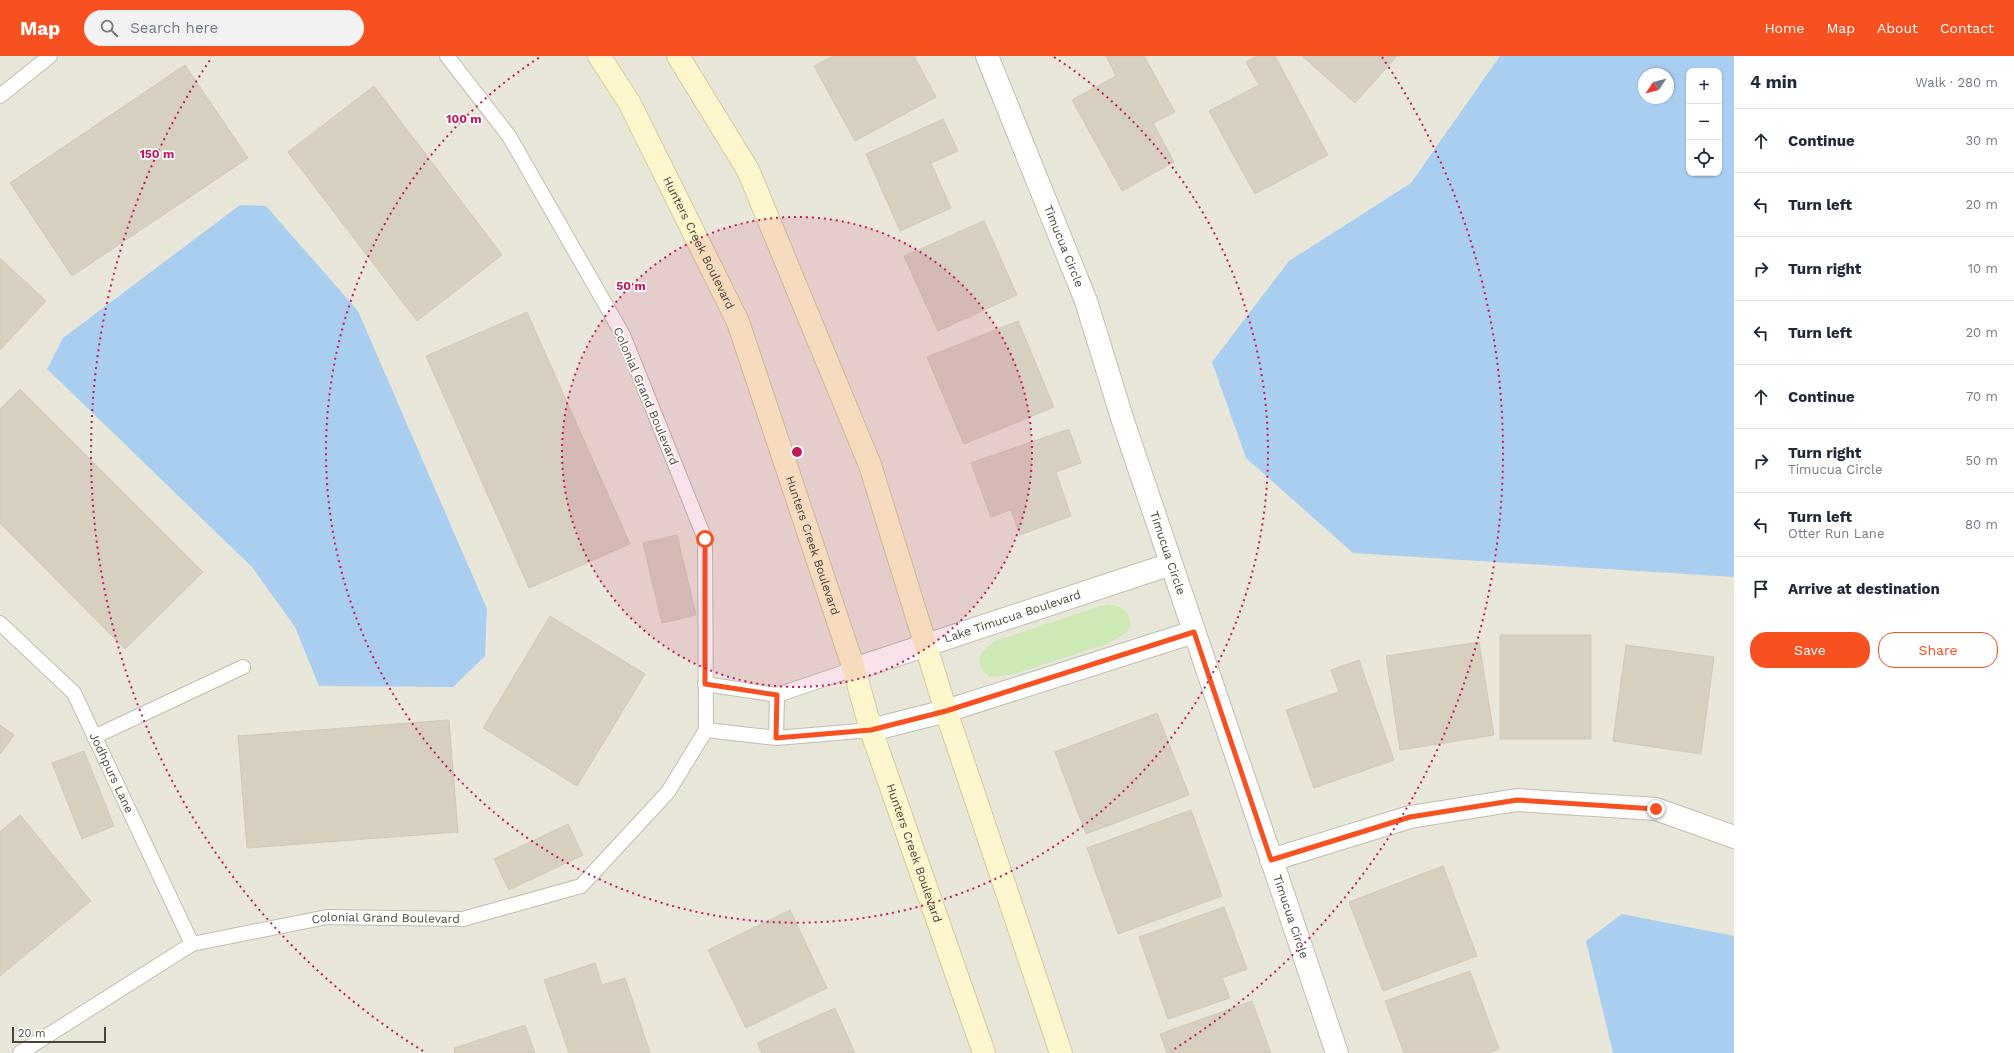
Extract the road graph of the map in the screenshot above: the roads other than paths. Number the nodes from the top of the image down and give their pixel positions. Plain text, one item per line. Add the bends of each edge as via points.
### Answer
1 (50, 56) edge
2 (447, 56) edge
3 (599, 56) edge
4 (678, 56) edge
5 (987, 56) edge
6 (0, 96) edge
7 (1171, 564) junction
8 (0, 624) edge
9 (1194, 632) junction
10 (926, 645) junction
11 (243, 668) dead end
12 (854, 669) junction
13 (705, 684) junction
14 (777, 695) junction
15 (946, 711) junction
16 (706, 730) junction
17 (871, 730) junction
18 (94, 737) junction
19 (776, 738) junction
20 (1734, 837) edge
21 (1271, 860) junction
22 (192, 944) junction
23 (20, 1053) edge
24 (984, 1053) edge
25 (1061, 1053) edge
26 (1337, 1053) edge

1 - 6 lane
2 - 13 lane, Colonial Grand Boulevard via 509,136 623,335 705,539
3 - 12 street, Hunters Creek Boulevard via 630,102 738,322
4 - 10 street via 748,170 870,465
5 - 7 street, Timucua Circle via 1086,301
7 - 9 street, Timucua Circle
7 - 10 street, Lake Timucua Boulevard
8 - 18 lane, Jodhpurs Lane via 74,693
9 - 15 street
9 - 21 street, Timucua Circle
10 - 12 street, Lake Timucua Boulevard
10 - 15 street
11 - 18 lane
12 - 14 lane
12 - 17 street, Hunters Creek Boulevard
13 - 14 lane
13 - 16 lane, Colonial Grand Boulevard
14 - 19 lane
15 - 17 street
15 - 25 street
16 - 19 lane
16 - 22 lane, Colonial Grand Boulevard via 668,792 581,886 463,919 327,917
17 - 19 lane
17 - 24 street, Hunters Creek Boulevard
18 - 22 lane, Jodhpurs Lane
20 - 21 street via 1656,809 1517,800 1410,817
21 - 26 street, Timucua Circle
22 - 23 lane, Colonial Grand Boulevard

